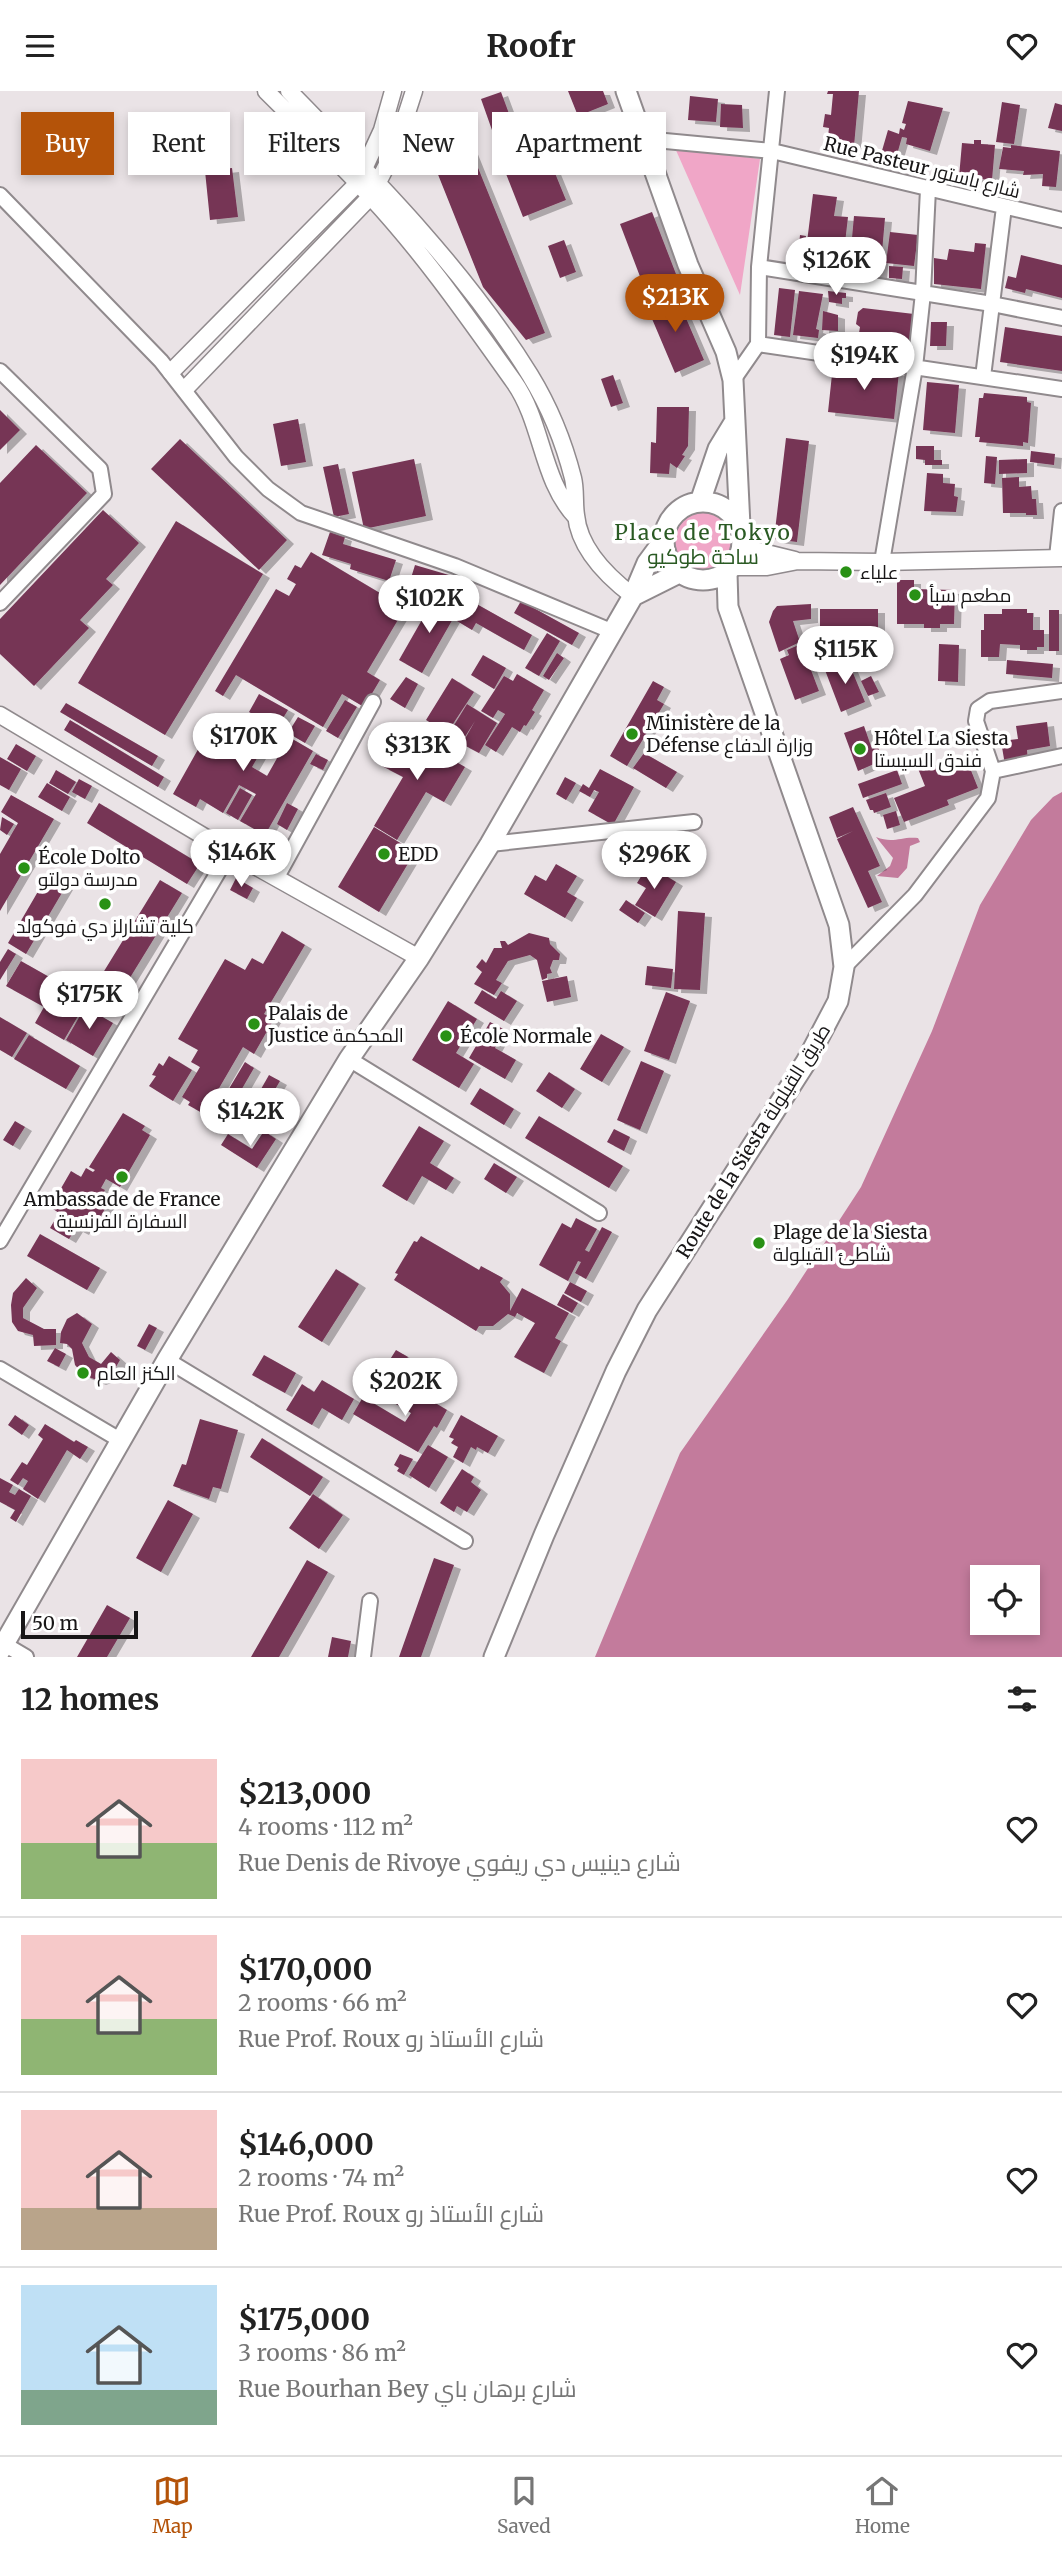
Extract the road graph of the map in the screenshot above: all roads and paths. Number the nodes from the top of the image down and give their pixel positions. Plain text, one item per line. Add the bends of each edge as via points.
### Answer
1 (266, 91) edge
2 (289, 91) edge
3 (394, 91) edge
4 (414, 91) edge
5 (626, 91) edge
6 (777, 91) edge
7 (634, 112) edge
8 (666, 141) edge
9 (772, 151) junction
10 (657, 175) edge
11 (362, 177) junction
12 (375, 189) junction
13 (928, 189) junction
14 (0, 195) edge
15 (1004, 207) junction
16 (1062, 221) edge
17 (759, 267) junction
18 (923, 293) junction
19 (992, 304) junction
20 (1062, 318) edge
21 (758, 344) junction
22 (915, 367) junction
23 (0, 371) edge
24 (171, 372) junction
25 (983, 377) junction
26 (733, 380) junction
27 (185, 389) junction
28 (1062, 389) edge
29 (735, 421) junction
30 (700, 502) junction
31 (1062, 512) edge
32 (740, 526) junction
33 (664, 540) junction
34 (742, 547) junction
35 (1060, 557) edge
36 (798, 561) junction
37 (882, 562) junction
38 (679, 573) junction
39 (723, 573) junction
40 (633, 596) junction
41 (0, 603) edge
42 (611, 631) junction
43 (1062, 691) edge
44 (373, 702) dead end
45 (0, 715) edge
46 (1062, 757) edge
47 (993, 771) junction
48 (694, 822) dead end
49 (490, 844) junction
50 (230, 852) junction
51 (277, 877) junction
52 (419, 958) junction
53 (844, 967) junction
54 (348, 1059) junction
55 (599, 1213) dead end
56 (0, 1241) edge
57 (167, 1360) junction
58 (0, 1369) edge
59 (120, 1440) junction
60 (465, 1541) dead end
61 (370, 1601) dead end
62 (2, 1648) edge
63 (26, 1657) edge
64 (363, 1657) edge
65 (494, 1657) edge

1 - 11 street
2 - 11 street
3 - 11 street
4 - 12 street via 396,147
5 - 7 main road
6 - 9 street
8 - 9 street, Rue Pasteur شارع باستور
9 - 13 street, Rue Pasteur شارع باستور
9 - 17 street
10 - 26 main road
11 - 12 street
11 - 24 street
12 - 27 street
12 - 40 street via 464,284 532,377 553,420 572,477 576,517 588,548 608,575
13 - 15 street, Rue Pasteur شارع باستور
13 - 18 street
14 - 24 street
15 - 16 street, Rue Pasteur شارع باستور
15 - 19 street
17 - 18 street
17 - 21 street
18 - 19 street
18 - 22 street
19 - 20 street
19 - 25 street
21 - 22 street
21 - 26 street
22 - 25 street
22 - 37 street
23 - 41 street via 100,469 104,494
24 - 27 street
25 - 28 street
26 - 29 main road
27 - 42 street via 236,457 301,513 454,566
29 - 30 main road via 718,449
29 - 32 main road
30 - 32 main road via 724,508
30 - 33 main road via 671,518
31 - 35 street
32 - 34 main road
33 - 38 main road via 665,552
33 - 40 main road via 647,563
34 - 36 street
34 - 39 main road
35 - 37 street
36 - 37 street
36 - 39 street
38 - 39 main road via 700,580
38 - 40 main road
39 - 53 main road, Route de la Siesta طريق القيلولة via 728,607 839,925
40 - 42 main road
42 - 49 main road
43 - 47 street via 990,701 978,709 976,722
44 - 51 street
45 - 50 street
46 - 47 street
47 - 53 street via 988,798 915,895
48 - 49 street
49 - 52 main road
50 - 51 street
50 - 56 street
51 - 52 street
52 - 54 main road
53 - 65 main road, Route de la Siesta طريق القيلولة via 838,1001 806,1062 648,1310 617,1371
54 - 55 street
54 - 57 main road
57 - 59 main road
57 - 60 street
58 - 59 street
59 - 62 main road
61 - 64 street
62 - 63 street

